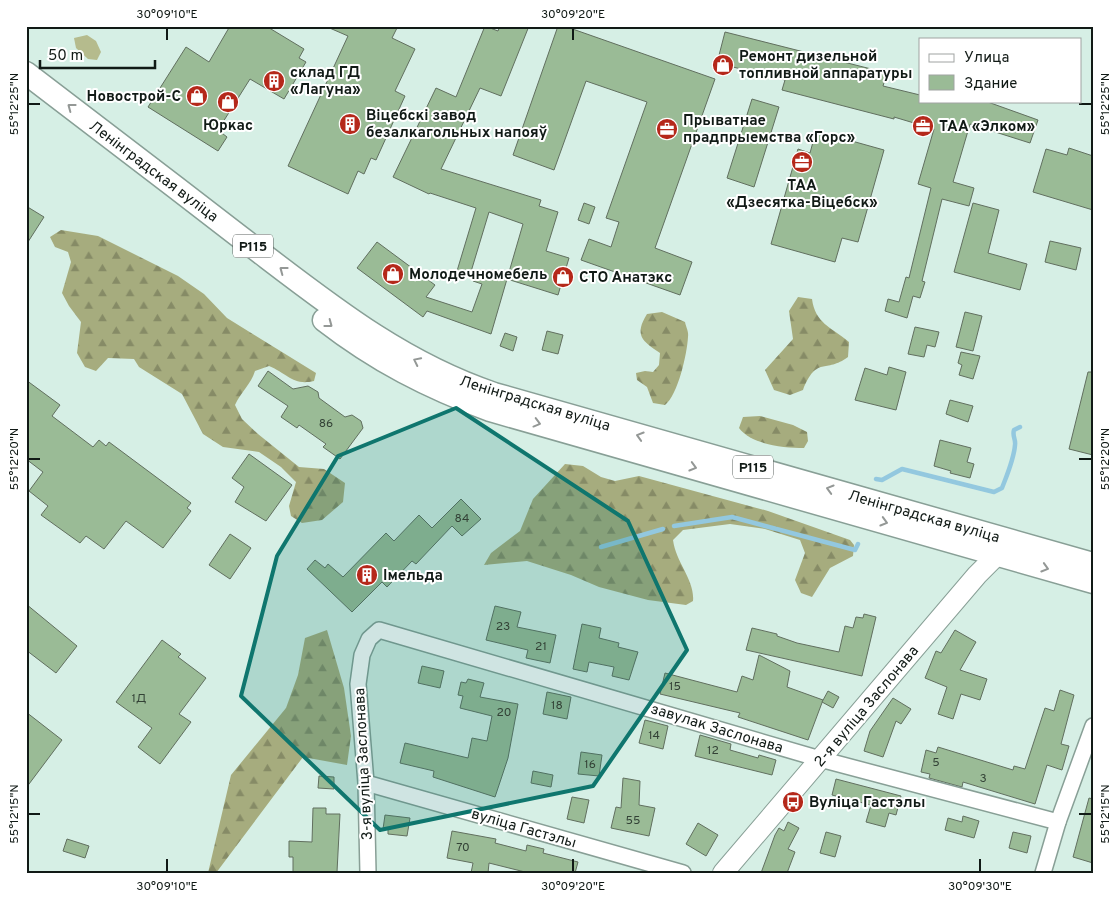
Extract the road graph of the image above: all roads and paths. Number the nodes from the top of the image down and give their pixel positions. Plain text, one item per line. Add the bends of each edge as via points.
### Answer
1 (26, 73) edge
2 (26, 92) edge
3 (443, 384) junction
4 (1005, 548) junction
5 (1093, 564) edge
6 (1093, 582) edge
7 (378, 630) joint
8 (1093, 726) edge
9 (820, 759) junction
10 (366, 783) junction
11 (1058, 822) junction
12 (368, 873) edge
13 (683, 873) edge
14 (723, 873) edge
15 (1043, 873) edge

3 -> 1 main road, Ленінградская вуліца / Р115 via 342,314
2 -> 3 main road, Ленінградская вуліца / Р115 via 334,328 403,373
3 - 4 main road, Ленінградская вуліца / Р115 via 492,402
4 - 5 main road, Ленінградская вуліца / Р115
4 -> 6 main road, Ленінградская вуліца / Р115
4 - 9 main road, 2-я вуліца Заслонава via 970,583
7 - 9 street, завулак Заслонава
7 - 10 street, 3-я вуліца Заслонава via 362,655 358,684
8 - 11 street
9 - 11 street, завулак Заслонава
9 - 14 main road, 2-я вуліца Заслонава
10 - 12 street, 3-я вуліца Заслонава
10 - 13 street, вуліца Гастэлы
11 - 15 street

